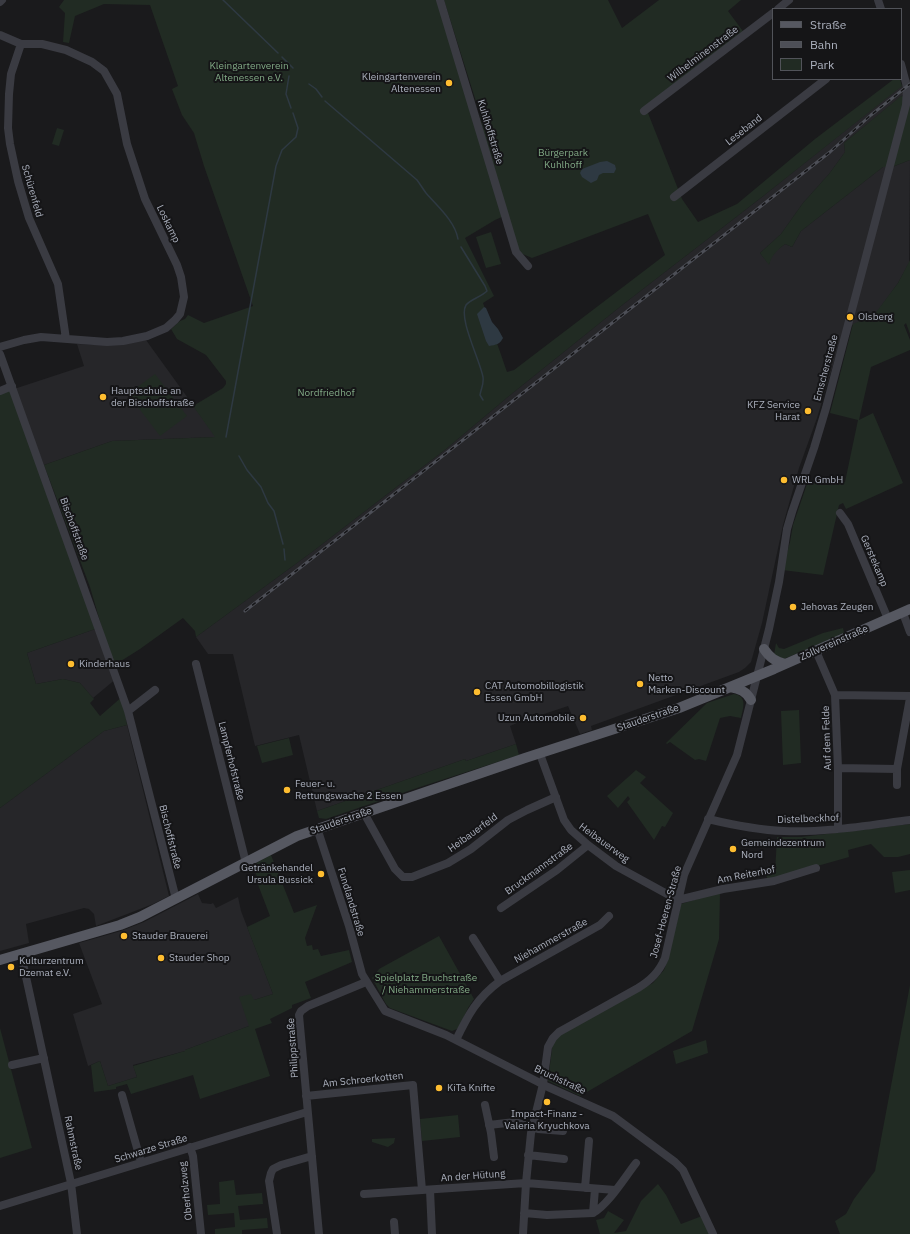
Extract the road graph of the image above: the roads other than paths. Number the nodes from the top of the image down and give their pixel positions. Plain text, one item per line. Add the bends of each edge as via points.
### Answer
1 (440, 0) edge
2 (789, 0) edge
3 (779, 8) edge
4 (772, 14) edge
5 (0, 35) edge
6 (21, 44) junction
7 (902, 69) edge
8 (825, 80) edge
9 (644, 111) dead end
10 (674, 197) dead end
11 (528, 266) dead end
12 (66, 339) junction
13 (0, 347) edge
14 (0, 354) edge
15 (12, 386) junction
16 (0, 391) edge
17 (840, 513) dead end
18 (906, 611) edge
19 (888, 619) junction
20 (910, 632) edge
21 (764, 649) junction
22 (816, 651) junction
23 (196, 664) dead end
24 (785, 664) junction
25 (758, 676) junction
26 (730, 687) junction
27 (155, 690) dead end
28 (835, 695) junction
29 (910, 697) edge
30 (751, 700) junction
31 (128, 711) junction
32 (540, 754) junction
33 (838, 768) junction
34 (897, 769) junction
35 (897, 785) dead end
36 (556, 797) junction
37 (364, 813) junction
38 (708, 819) junction
39 (910, 820) edge
40 (317, 828) junction
41 (838, 828) junction
42 (588, 845) junction
43 (246, 863) junction
44 (816, 868) dead end
45 (176, 899) junction
46 (678, 900) junction
47 (501, 908) dead end
48 (609, 916) dead end
49 (473, 938) dead end
50 (21, 954) junction
51 (0, 960) edge
52 (500, 981) junction
53 (366, 982) junction
54 (456, 1040) junction
55 (44, 1058) junction
56 (12, 1065) dead end
57 (542, 1084) junction
58 (122, 1095) dead end
59 (306, 1096) junction
60 (486, 1105) dead end
61 (307, 1112) junction
62 (489, 1125) junction
63 (532, 1127) junction
64 (563, 1132) dead end
65 (589, 1141) dead end
66 (190, 1147) junction
67 (528, 1155) junction
68 (312, 1156) junction
69 (494, 1156) dead end
70 (564, 1159) dead end
71 (141, 1162) junction
72 (636, 1163) dead end
73 (71, 1183) junction
74 (526, 1183) junction
75 (585, 1188) junction
76 (595, 1189) junction
77 (426, 1190) junction
78 (615, 1190) junction
79 (364, 1194) dead end
80 (0, 1206) edge
81 (524, 1213) junction
82 (593, 1213) junction
83 (394, 1222) dead end
84 (77, 1234) edge
85 (200, 1234) edge
86 (277, 1234) edge
87 (320, 1234) edge
88 (395, 1234) edge
89 (432, 1234) edge
90 (523, 1234) edge
91 (713, 1234) edge

1 - 11 street, Kuhlhoffstraße via 516,252
2 - 3 street
4 - 9 street, Wilhelminenstraße
5 - 6 street, Loskamp
6 - 12 street, Schürenfeld via 8,94 10,144 29,218 58,284
6 - 12 street, Loskamp via 42,44 66,50 92,62 104,71 117,94 127,144 145,199 177,265 183,285 184,297 180,314 157,333 119,341
7 - 21 street, Emscherstraße via 906,105 826,408 789,523
8 - 10 street, Leseband
12 - 13 street, Loskamp via 41,337
14 - 15 street, Bischoffstraße
15 - 16 street
15 - 31 street, Bischoffstraße
17 - 19 street, Gerstekamp via 848,524
18 - 19 main road, Zollvereinstraße
18 - 20 street
19 - 22 main road, Zollvereinstraße
21 - 24 main road via 776,661
21 - 25 street, Emscherstraße
22 - 24 main road, Zollvereinstraße
22 - 28 street, Auf dem Felde
23 - 43 street, Lampferhofstraße
24 - 25 main road, Zollvereinstraße
25 - 26 main road, Stauderstraße
25 - 30 street, Josef-Hoeren-Straße
26 - 30 main road via 748,694
26 - 32 main road, Stauderstraße via 679,708
27 - 31 street
28 - 29 street
28 - 33 street, Auf dem Felde
29 - 34 street
30 - 38 street, Josef-Hoeren-Straße via 737,755
31 - 45 street, Bischoffstraße
32 - 36 street, Heibauerweg
32 - 37 main road, Stauderstraße
33 - 34 street
33 - 41 street, Auf dem Felde
34 - 35 street
36 - 37 street, Heibauerfeld via 508,820 453,860 412,877 403,877 395,869
36 - 42 street, Heibauerweg via 567,826
37 - 40 main road, Stauderstraße
38 - 41 street, Distelbeckhof via 745,828 775,831
38 - 46 street, Josef-Hoeren-Straße via 684,874
39 - 41 street, Distelbeckhof
40 - 43 main road, Stauderstraße
40 - 53 street, Fundlandstraße
42 - 46 street, Heibauerweg via 616,866
42 - 47 street, Bruckmannstraße via 557,870
43 - 45 main road, Stauderstraße
44 - 46 street, Am Reiterhof via 774,880
45 - 50 main road, Stauderstraße via 120,925
46 - 57 street, Josef-Hoeren-Straße via 665,958 660,969 638,988 556,1035 548,1047
48 - 52 street, Niehammerstraße via 600,925
49 - 52 street
50 - 51 main road, Stauderstraße
50 - 55 street, Rahmstraße
52 - 54 street, Niehammerstraße via 476,1002
53 - 54 street, Bruchstraße via 385,1012
53 - 59 street, Philippstraße via 301,1011 299,1019
54 - 57 street, Bruchstraße
55 - 56 street
55 - 73 street, Rahmstraße
57 - 63 street, Josef-Hoeren-Straße
57 - 91 street, Bruchstraße via 613,1116 675,1162 683,1170
58 - 71 street
59 - 61 street, Philippstraße
59 - 77 street, Am Schroerkotten via 413,1085
60 - 62 street
61 - 66 street, Schwarze Straße
61 - 68 street, Philippstraße
62 - 63 street via 515,1122
62 - 69 street
63 - 64 street
63 - 67 street, Josef-Hoeren-Straße
65 - 75 street
66 - 71 street, Schwarze Straße
66 - 85 street, Oberholzweg
67 - 70 street
67 - 74 street, Josef-Hoeren-Straße
68 - 86 street via 281,1165 271,1173 269,1181
68 - 87 street, Philippstraße
71 - 73 street, Schwarze Straße
72 - 78 street
73 - 80 street, Schwarze Straße
73 - 84 street, Rahmstraße
74 - 75 street, An der Hütung
74 - 77 street, An der Hütung
74 - 81 street, Josef-Hoeren-Straße
75 - 76 street, An der Hütung
76 - 78 street, An der Hütung
76 - 82 street
77 - 79 street, An der Hütung
77 - 89 street
78 - 82 street via 599,1210
81 - 82 street
81 - 90 street, Josef-Hoeren-Straße
83 - 88 street

